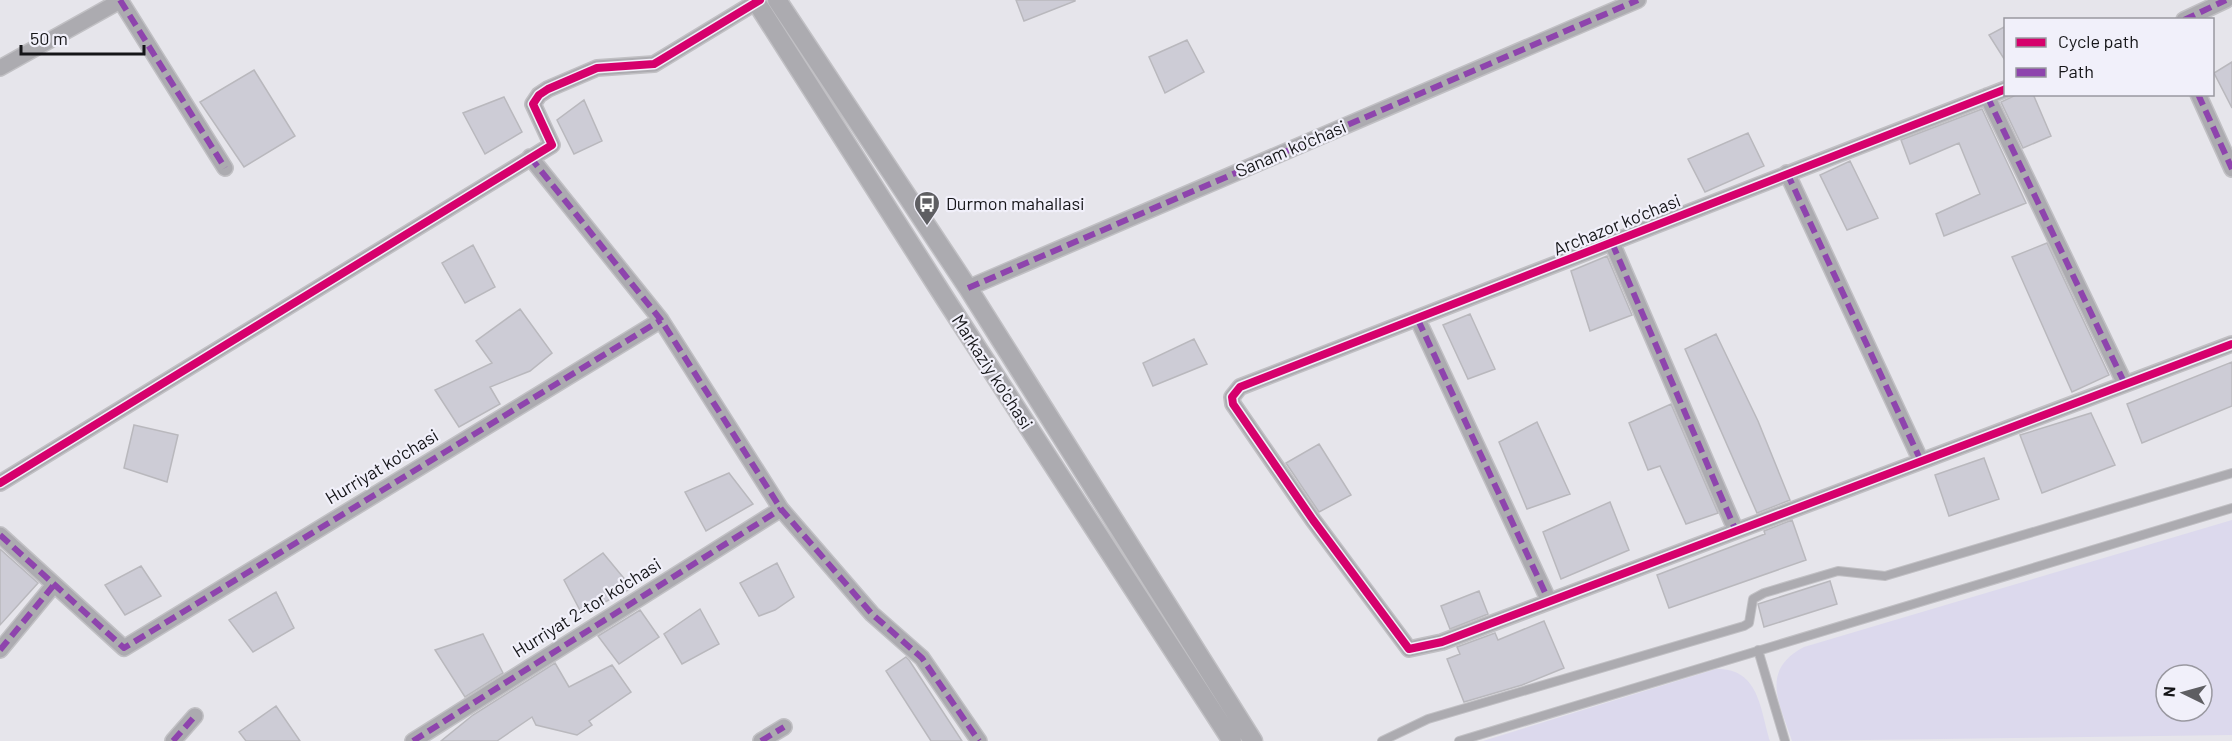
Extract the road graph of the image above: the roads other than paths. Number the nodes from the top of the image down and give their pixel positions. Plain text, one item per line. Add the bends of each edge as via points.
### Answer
1 (120, 0) edge
2 (777, 0) edge
3 (1638, 0) edge
4 (2226, 0) edge
5 (757, 1) edge
6 (2188, 18) edge
7 (0, 68) edge
8 (2004, 89) edge
9 (1987, 96) junction
10 (2199, 96) edge
11 (530, 157) junction
12 (225, 168) dead end
13 (2232, 169) edge
14 (1787, 173) junction
15 (1612, 243) junction
16 (968, 288) junction
17 (946, 300) junction
18 (661, 320) junction
19 (1418, 320) junction
20 (2232, 344) edge
21 (2125, 384) junction
22 (1070, 449) junction
23 (1050, 460) junction
24 (1921, 461) junction
25 (2232, 473) edge
26 (0, 483) edge
27 (2232, 508) edge
28 (781, 509) junction
29 (1736, 531) junction
30 (0, 535) edge
31 (53, 586) junction
32 (1549, 601) junction
33 (0, 650) edge
34 (1758, 650) junction
35 (195, 716) dead end
36 (784, 727) dead end
37 (173, 741) edge
38 (414, 741) edge
39 (761, 741) edge
40 (979, 741) edge
41 (1232, 741) edge
42 (1252, 741) edge
43 (1382, 741) edge
44 (1459, 741) edge
45 (1785, 741) edge

1 - 7 street
1 - 12 street
2 - 16 street, Markaziy ko'chasi
3 - 16 street, Sanam ko'chasi
4 - 6 street
5 - 11 street via 654,64 597,68 539,94 533,104 552,145
5 - 17 street, Markaziy ko'chasi
8 - 9 street, Archazor ko‘chasi
9 - 14 street, Archazor ko‘chasi
9 - 21 street
10 - 13 street
11 - 18 street
11 - 26 street
14 - 15 street, Archazor ko‘chasi
14 - 24 street
15 - 19 street, Archazor ko‘chasi
15 - 29 street
16 - 17 street, Sanam ko'chasi
16 - 22 street, Markaziy ko'chasi
17 - 23 street, Markaziy ko'chasi
18 - 28 street
18 - 31 street, Hurriyat ko'chasi via 124,648
19 - 32 street
19 - 32 street, Archazor ko‘chasi via 1240,387 1232,397 1233,404 1409,649 1442,642
20 - 21 street
21 - 24 street
22 - 23 street
22 - 42 street, Markaziy ko'chasi
23 - 41 street, Markaziy ko'chasi
24 - 29 street
25 - 43 lane via 1885,576 1838,571 1764,593 1754,599 1749,623 1744,626 1428,719
27 - 34 lane
28 - 38 street, Hurriyat 2-tor ko'chasi
28 - 40 street via 872,614 922,658
29 - 32 street
30 - 31 street
31 - 33 street
34 - 44 lane
34 - 45 lane
35 - 37 street
36 - 39 street

